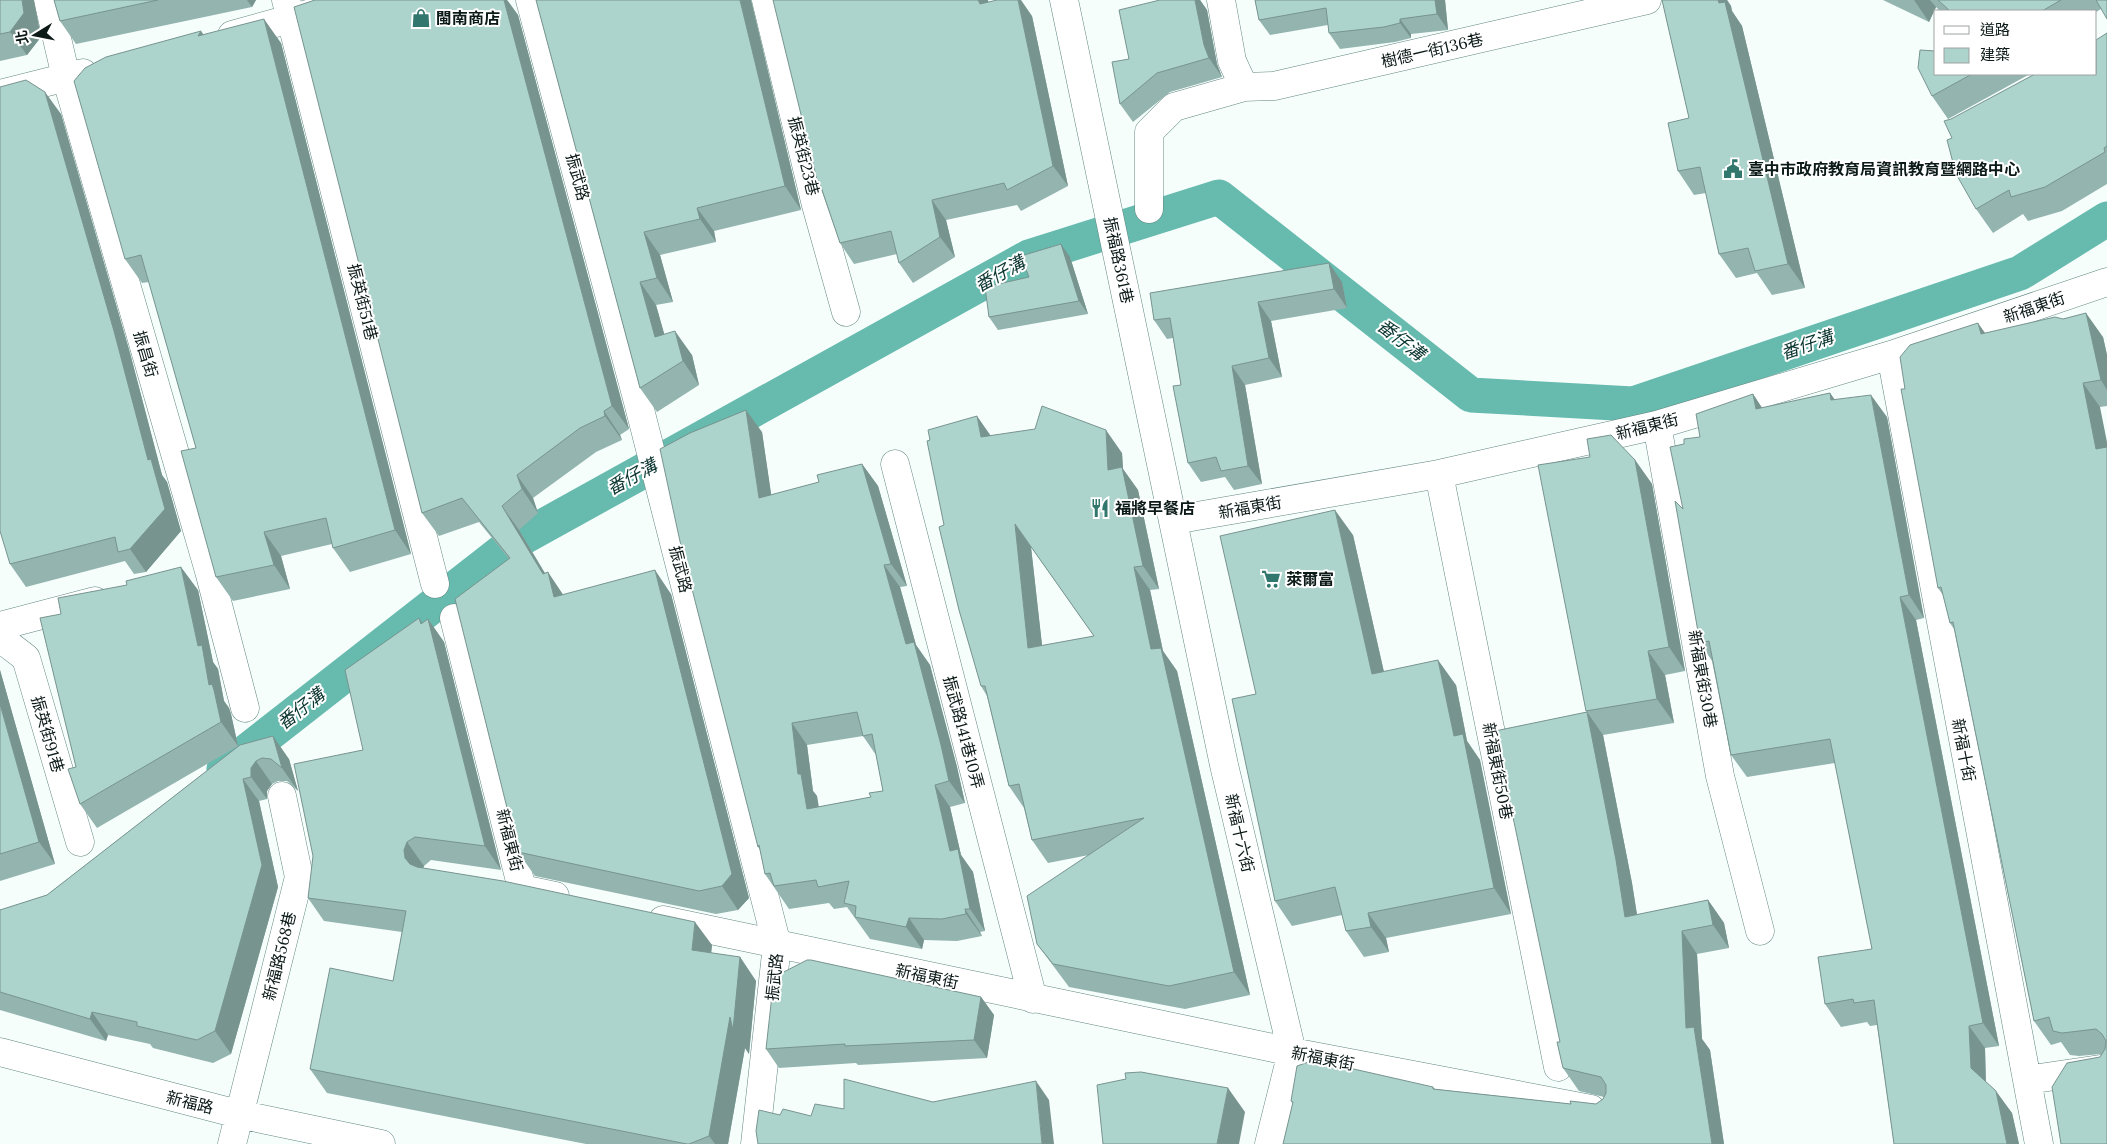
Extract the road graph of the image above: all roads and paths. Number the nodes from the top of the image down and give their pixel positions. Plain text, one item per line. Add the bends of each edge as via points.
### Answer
1 (48, 0) edge
2 (358, 0) edge
3 (530, 0) edge
4 (766, 0) edge
5 (1064, 0) edge
6 (1221, 0) edge
7 (1647, 0) edge
8 (288, 10) edge
9 (207, 41) edge
10 (104, 67) edge
11 (66, 77) junction
12 (1244, 87) junction
13 (0, 94) edge
14 (1149, 209) dead end
15 (2107, 282) edge
16 (846, 312) dead end
17 (1891, 355) junction
18 (1657, 425) junction
19 (895, 464) dead end
20 (1439, 474) junction
21 (1174, 520) junction
22 (435, 584) dead end
23 (122, 594) edge
24 (454, 618) edge
25 (0, 626) edge
26 (0, 638) edge
27 (245, 708) dead end
28 (282, 796) edge
29 (80, 842) dead end
30 (493, 884) edge
31 (522, 889) junction
32 (579, 901) edge
33 (636, 914) edge
34 (1760, 931) dead end
35 (777, 945) junction
36 (1033, 999) junction
37 (0, 1052) edge
38 (1292, 1052) junction
39 (1558, 1067) edge
40 (2107, 1068) edge
41 (2027, 1080) junction
42 (1607, 1112) edge
43 (238, 1114) junction
44 (232, 1144) edge
45 (382, 1144) edge
46 (755, 1144) edge
47 (1269, 1144) edge
48 (2039, 1144) edge

1 - 11 street, 振昌街
2 - 8 street
3 - 35 street, 振武路
4 - 16 street, 振英街23巷
5 - 21 street, 振福路361巷
6 - 12 street via 1232,61
7 - 12 street, 樹德一街136巷 via 1274,86
8 - 9 street
8 - 22 street, 振英街51巷
10 - 11 street
11 - 13 street
11 - 27 street, 振昌街 via 199,574
12 - 14 street, 樹德一街136巷 via 1174,107 1149,132
15 - 17 street, 新福東街
17 - 18 street, 新福東街
17 - 41 street, 新福十街
18 - 20 street, 新福東街
18 - 34 street, 新福東街30巷 via 1720,776
19 - 36 street, 振武路141巷10弄
20 - 21 street, 新福東街
20 - 39 street, 新福東街50巷
21 - 38 street, 新福十六街 via 1224,765
23 - 25 street
24 - 31 street, 新福東街
26 - 29 street, 振英街91巷 via 26,658
28 - 43 street, 新福路568巷 via 299,877
30 - 31 street
31 - 32 street, 新福東街
33 - 35 street, 新福東街
35 - 36 street, 新福東街
35 - 46 street, 振武路
36 - 38 street, 新福東街
37 - 43 street, 新福路
38 - 42 street, 新福東街
38 - 47 street, 新福十六街
40 - 41 street
41 - 48 street, 新福十街
43 - 44 street, 新福路568巷
43 - 45 street, 新福路

